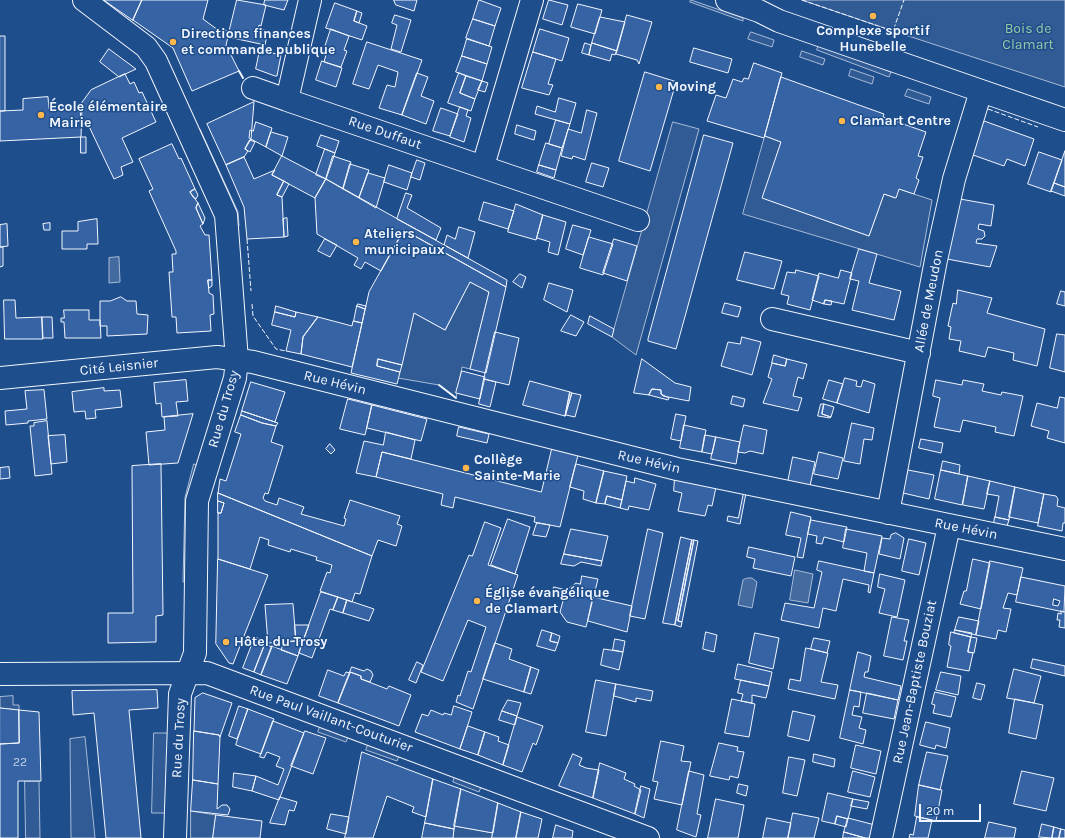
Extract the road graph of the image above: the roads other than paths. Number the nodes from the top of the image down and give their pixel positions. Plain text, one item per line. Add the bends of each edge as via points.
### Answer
1 (84, 0) edge
2 (310, 0) edge
3 (532, 0) edge
4 (727, 0) edge
5 (253, 88) dead end
6 (981, 91) junction
7 (287, 100) junction
8 (1065, 120) edge
9 (482, 166) junction
10 (638, 220) dead end
11 (772, 319) dead end
12 (919, 353) junction
13 (237, 360) junction
14 (0, 378) edge
15 (888, 513) junction
16 (949, 526) junction
17 (1065, 549) edge
18 (188, 673) junction
19 (0, 674) edge
20 (175, 838) edge
21 (648, 838) edge
22 (881, 838) edge

1 - 13 street, Rue du Trosy via 132,36 153,56 226,215
2 - 7 street
3 - 9 street
4 - 6 street via 759,11 779,22
5 - 7 street, Rue Duffaut
6 - 8 street
6 - 12 street, Allée de Meudon via 954,179
7 - 9 street, Rue Duffaut
9 - 10 street, Rue Duffaut
11 - 12 street
12 - 15 street, Allée de Meudon
13 - 14 street, Cité Leisnier via 217,357
13 - 15 street, Rue Hévin via 677,469
13 - 18 street, Rue du Trosy via 235,378 197,501 195,653
15 - 16 street, Rue Hévin
16 - 17 street, Rue Hévin
16 - 22 street, Rue Jean-Baptiste Bouziat
18 - 19 street, Rue Paul Vaillant-Couturier
18 - 20 street, Rue du Trosy via 180,694
18 - 21 street, Rue Paul Vaillant-Couturier via 207,673

